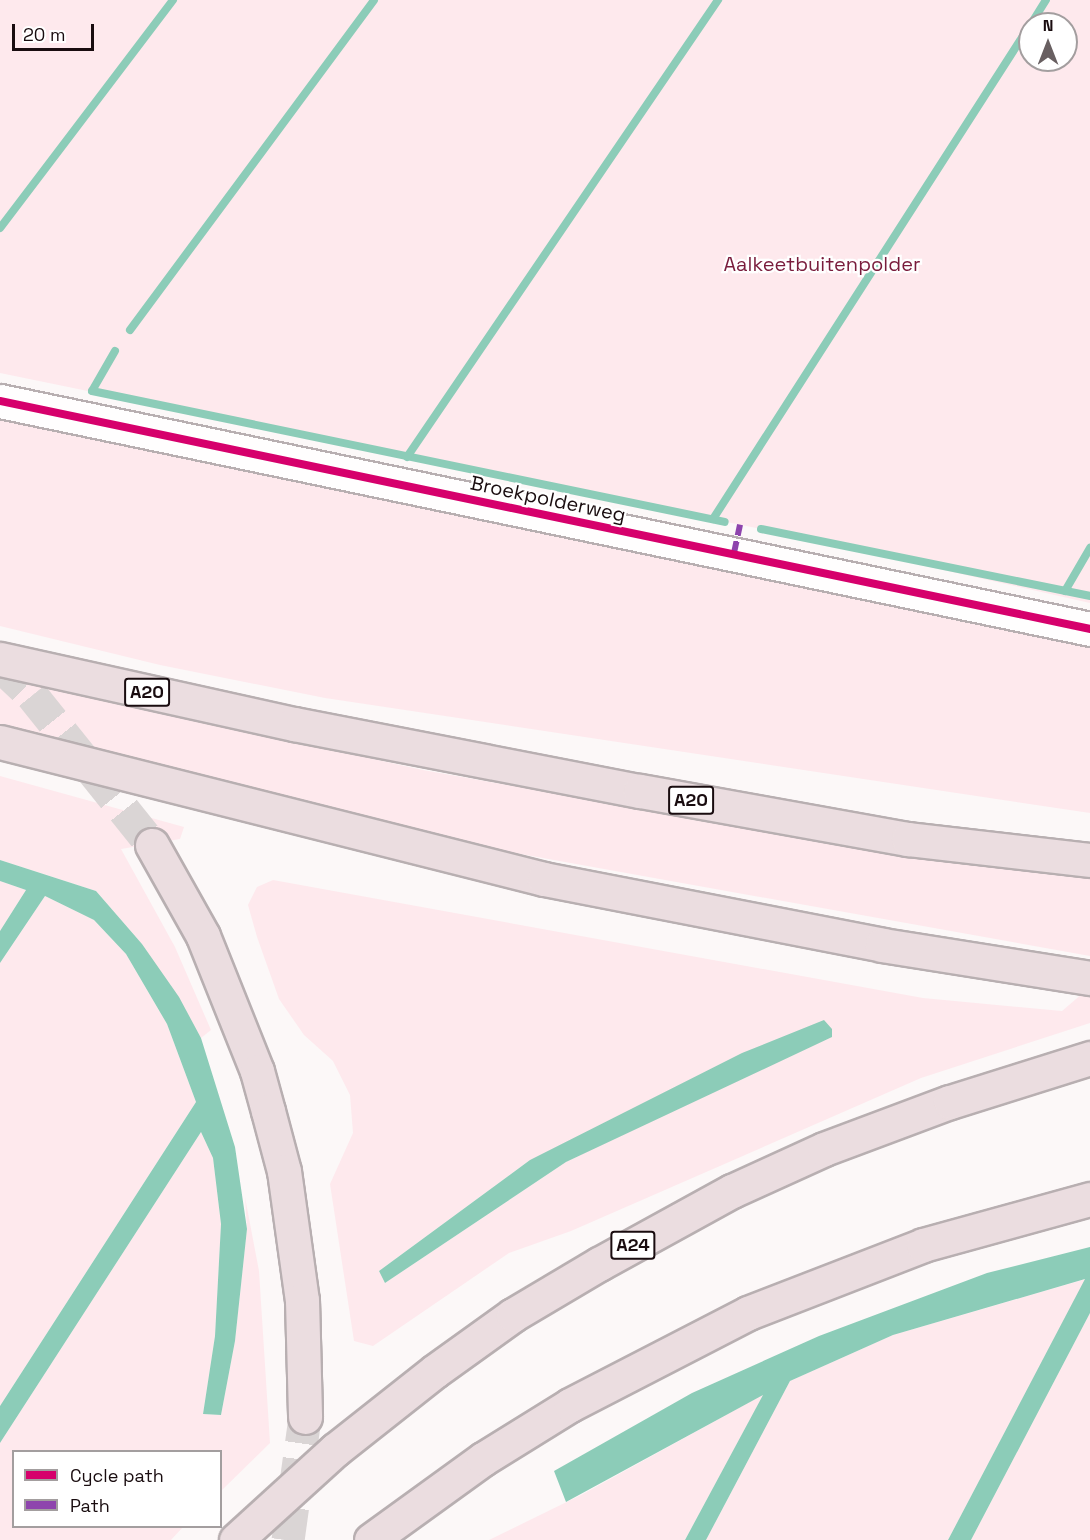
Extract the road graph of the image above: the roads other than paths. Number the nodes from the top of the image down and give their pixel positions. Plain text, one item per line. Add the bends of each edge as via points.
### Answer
1 (0, 401) edge
2 (1090, 629) edge
3 (0, 658) edge
4 (0, 742) edge
5 (152, 845) tunnel mouth
6 (1090, 860) edge
7 (1090, 978) edge
8 (1090, 1058) edge
9 (1090, 1199) edge
10 (304, 1417) tunnel mouth
11 (236, 1540) edge
12 (372, 1540) edge

1 - 2 street, Broekpolderweg
3 - 6 highway, A20 via 250,715 628,788 908,839
4 - 7 highway via 544,879 882,945
5 - 10 highway via 203,936 257,1071 284,1171 302,1300
8 - 11 highway, A24 via 950,1102 824,1149 732,1191 599,1264 513,1316 435,1371 335,1450
9 - 12 highway via 913,1248 788,1295 720,1326 612,1381 520,1435

